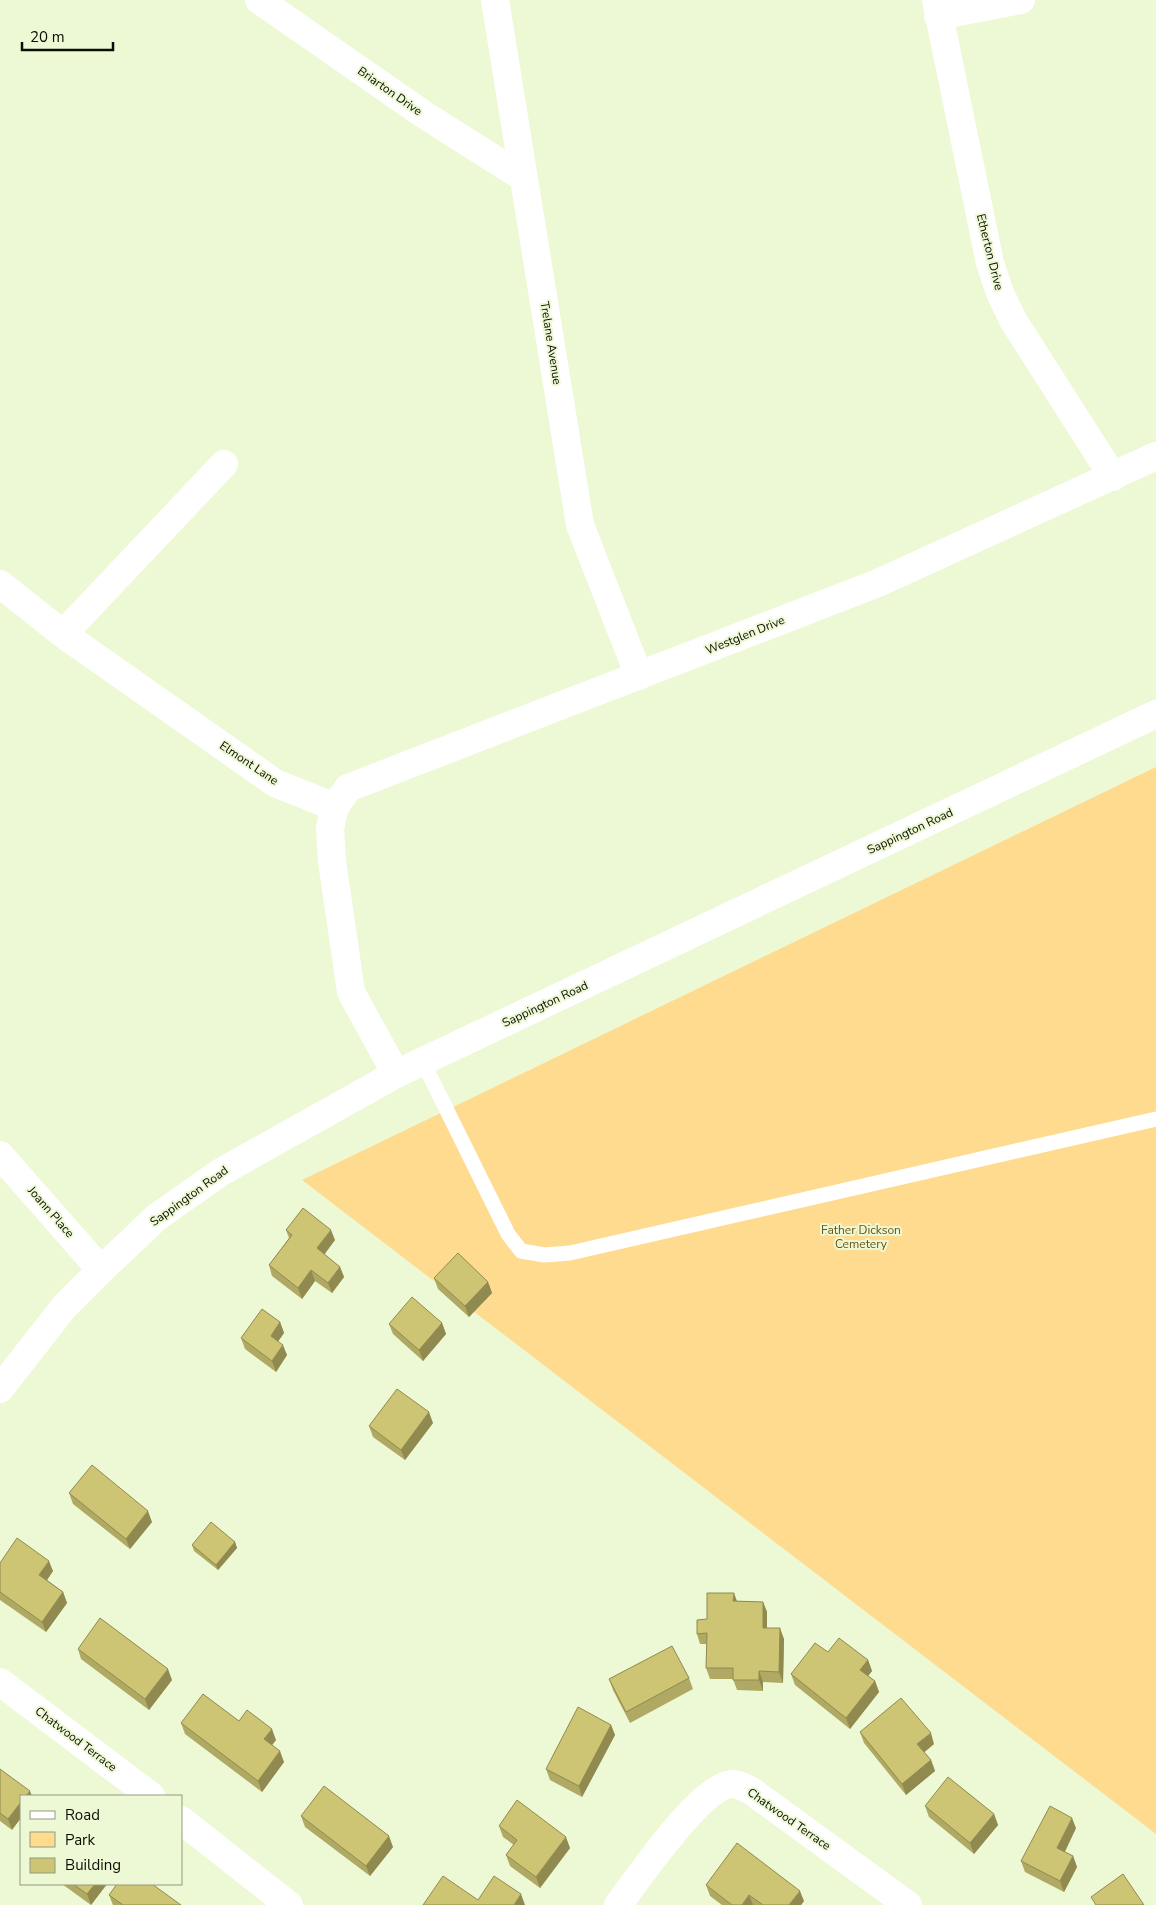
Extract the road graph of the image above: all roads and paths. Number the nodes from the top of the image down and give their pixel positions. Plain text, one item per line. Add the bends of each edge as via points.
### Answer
1 (259, 0) edge
2 (495, 0) edge
3 (1021, 0) edge
4 (937, 8) edge
5 (524, 178) junction
6 (1156, 456) edge
7 (224, 464) dead end
8 (1113, 477) junction
9 (0, 584) edge
10 (62, 634) junction
11 (639, 676) junction
12 (1156, 714) edge
13 (335, 807) junction
14 (423, 1062) junction
15 (396, 1074) junction
16 (1156, 1119) edge
17 (0, 1155) edge
18 (101, 1270) junction
19 (0, 1389) edge
20 (0, 1682) edge
21 (150, 1795) edge
22 (182, 1821) edge
23 (289, 1905) edge
24 (618, 1905) edge
25 (908, 1905) edge

1 - 5 street, Briarton Drive via 423,114
2 - 5 street, Trelane Avenue
3 - 4 street
4 - 8 street, Etherton Drive via 990,263 1000,293
5 - 11 street, Trelane Avenue via 580,525
6 - 8 street, Westglen Drive
7 - 10 street
8 - 11 street, Westglen Drive via 878,583
9 - 10 street, Elmont Lane
10 - 13 street, Elmont Lane via 275,783
11 - 13 street, Westglen Drive via 348,788
12 - 14 street, Sappington Road
13 - 15 street via 330,828 332,861 351,992
14 - 15 street, Sappington Road
14 - 16 lane via 508,1234 522,1251 545,1255 570,1253
15 - 18 street, Sappington Road via 221,1172 157,1217
17 - 18 street, Joann Place
18 - 19 street, Sappington Road via 64,1308
20 - 21 street, Chatwood Terrace
22 - 23 street
24 - 25 street, Chatwood Terrace via 670,1835 703,1801 718,1789 732,1784 750,1790

